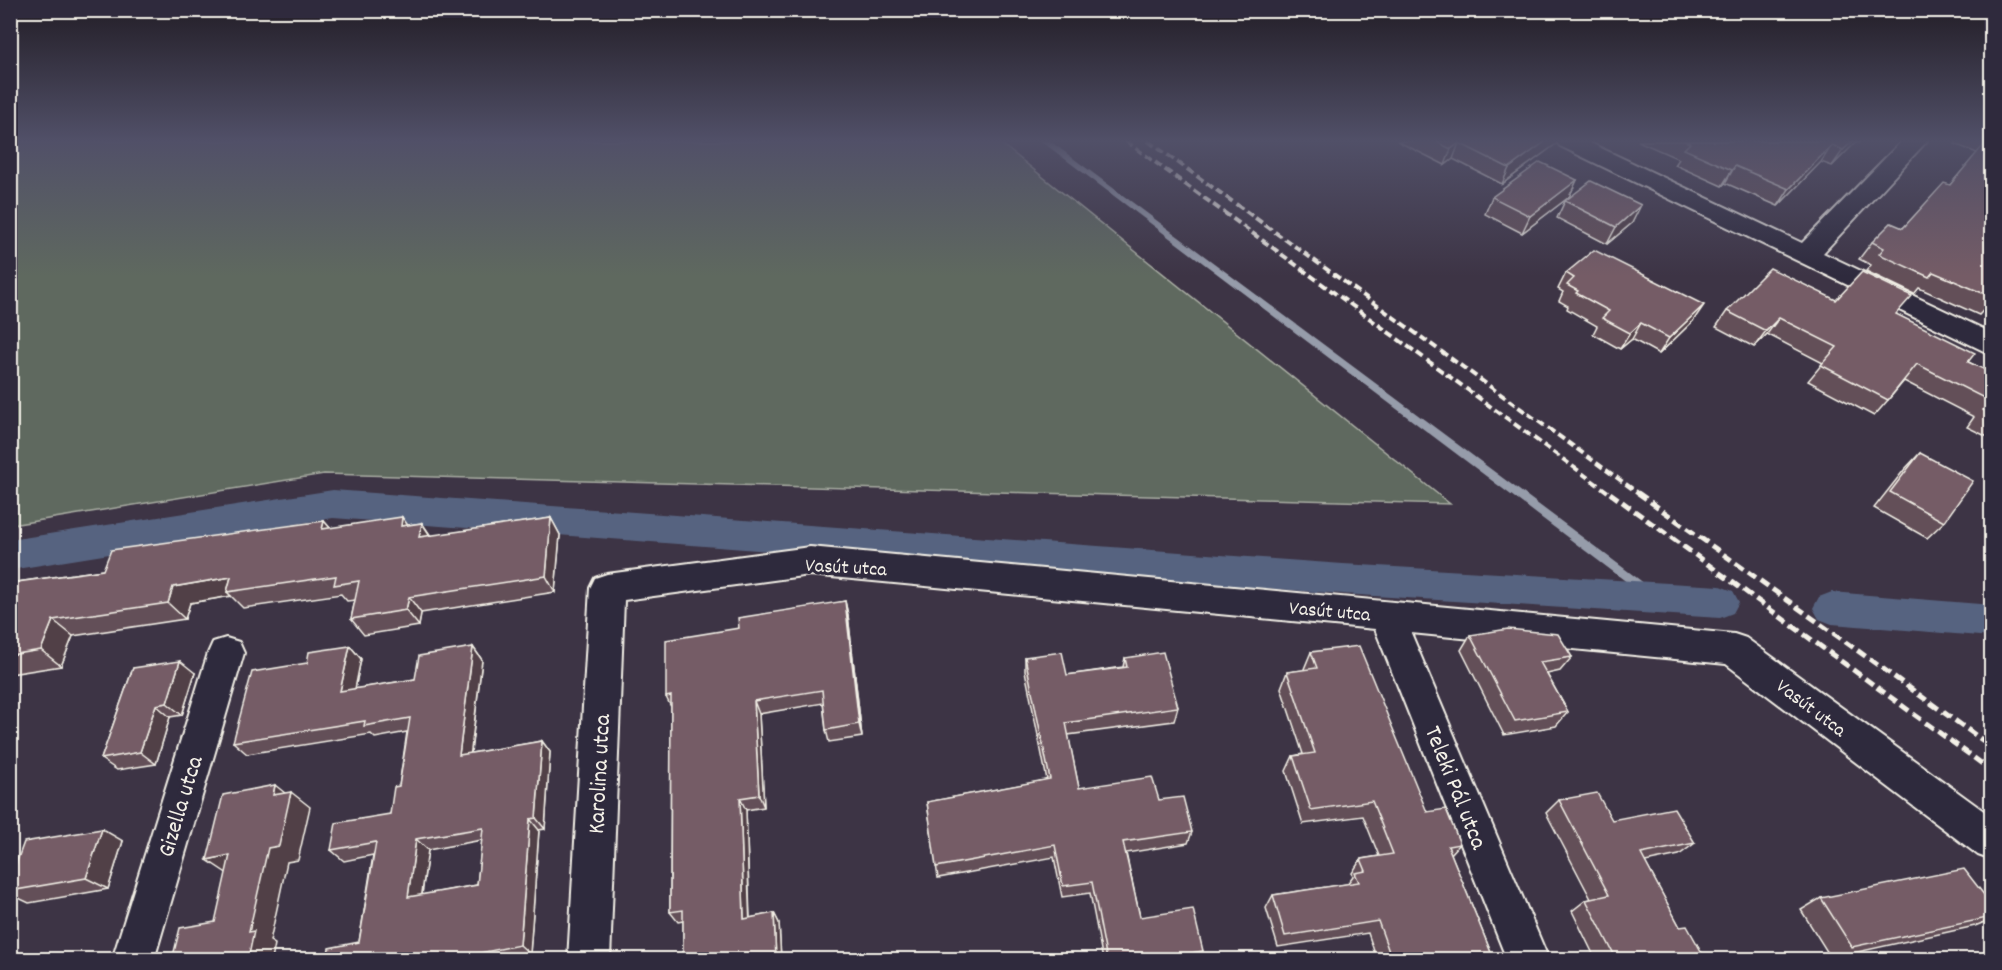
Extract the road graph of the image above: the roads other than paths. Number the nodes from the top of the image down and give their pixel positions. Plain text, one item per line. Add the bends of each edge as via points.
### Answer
1 (1661, 186) edge
2 (1872, 186) edge
3 (1805, 256) junction
4 (1992, 345) edge
5 (607, 588) joint
6 (1386, 615) junction
7 (226, 653) dead end
8 (1992, 841) edge
9 (133, 960) edge
10 (589, 960) edge
11 (1528, 960) edge

1 - 3 street
2 - 3 street
3 - 4 street
5 - 6 street, Vasút utca via 810,561
5 - 10 street, Karolina utca
6 - 8 street, Vasút utca via 1734,649
6 - 11 street, Teleki Pál utca
7 - 9 street, Gizella utca

